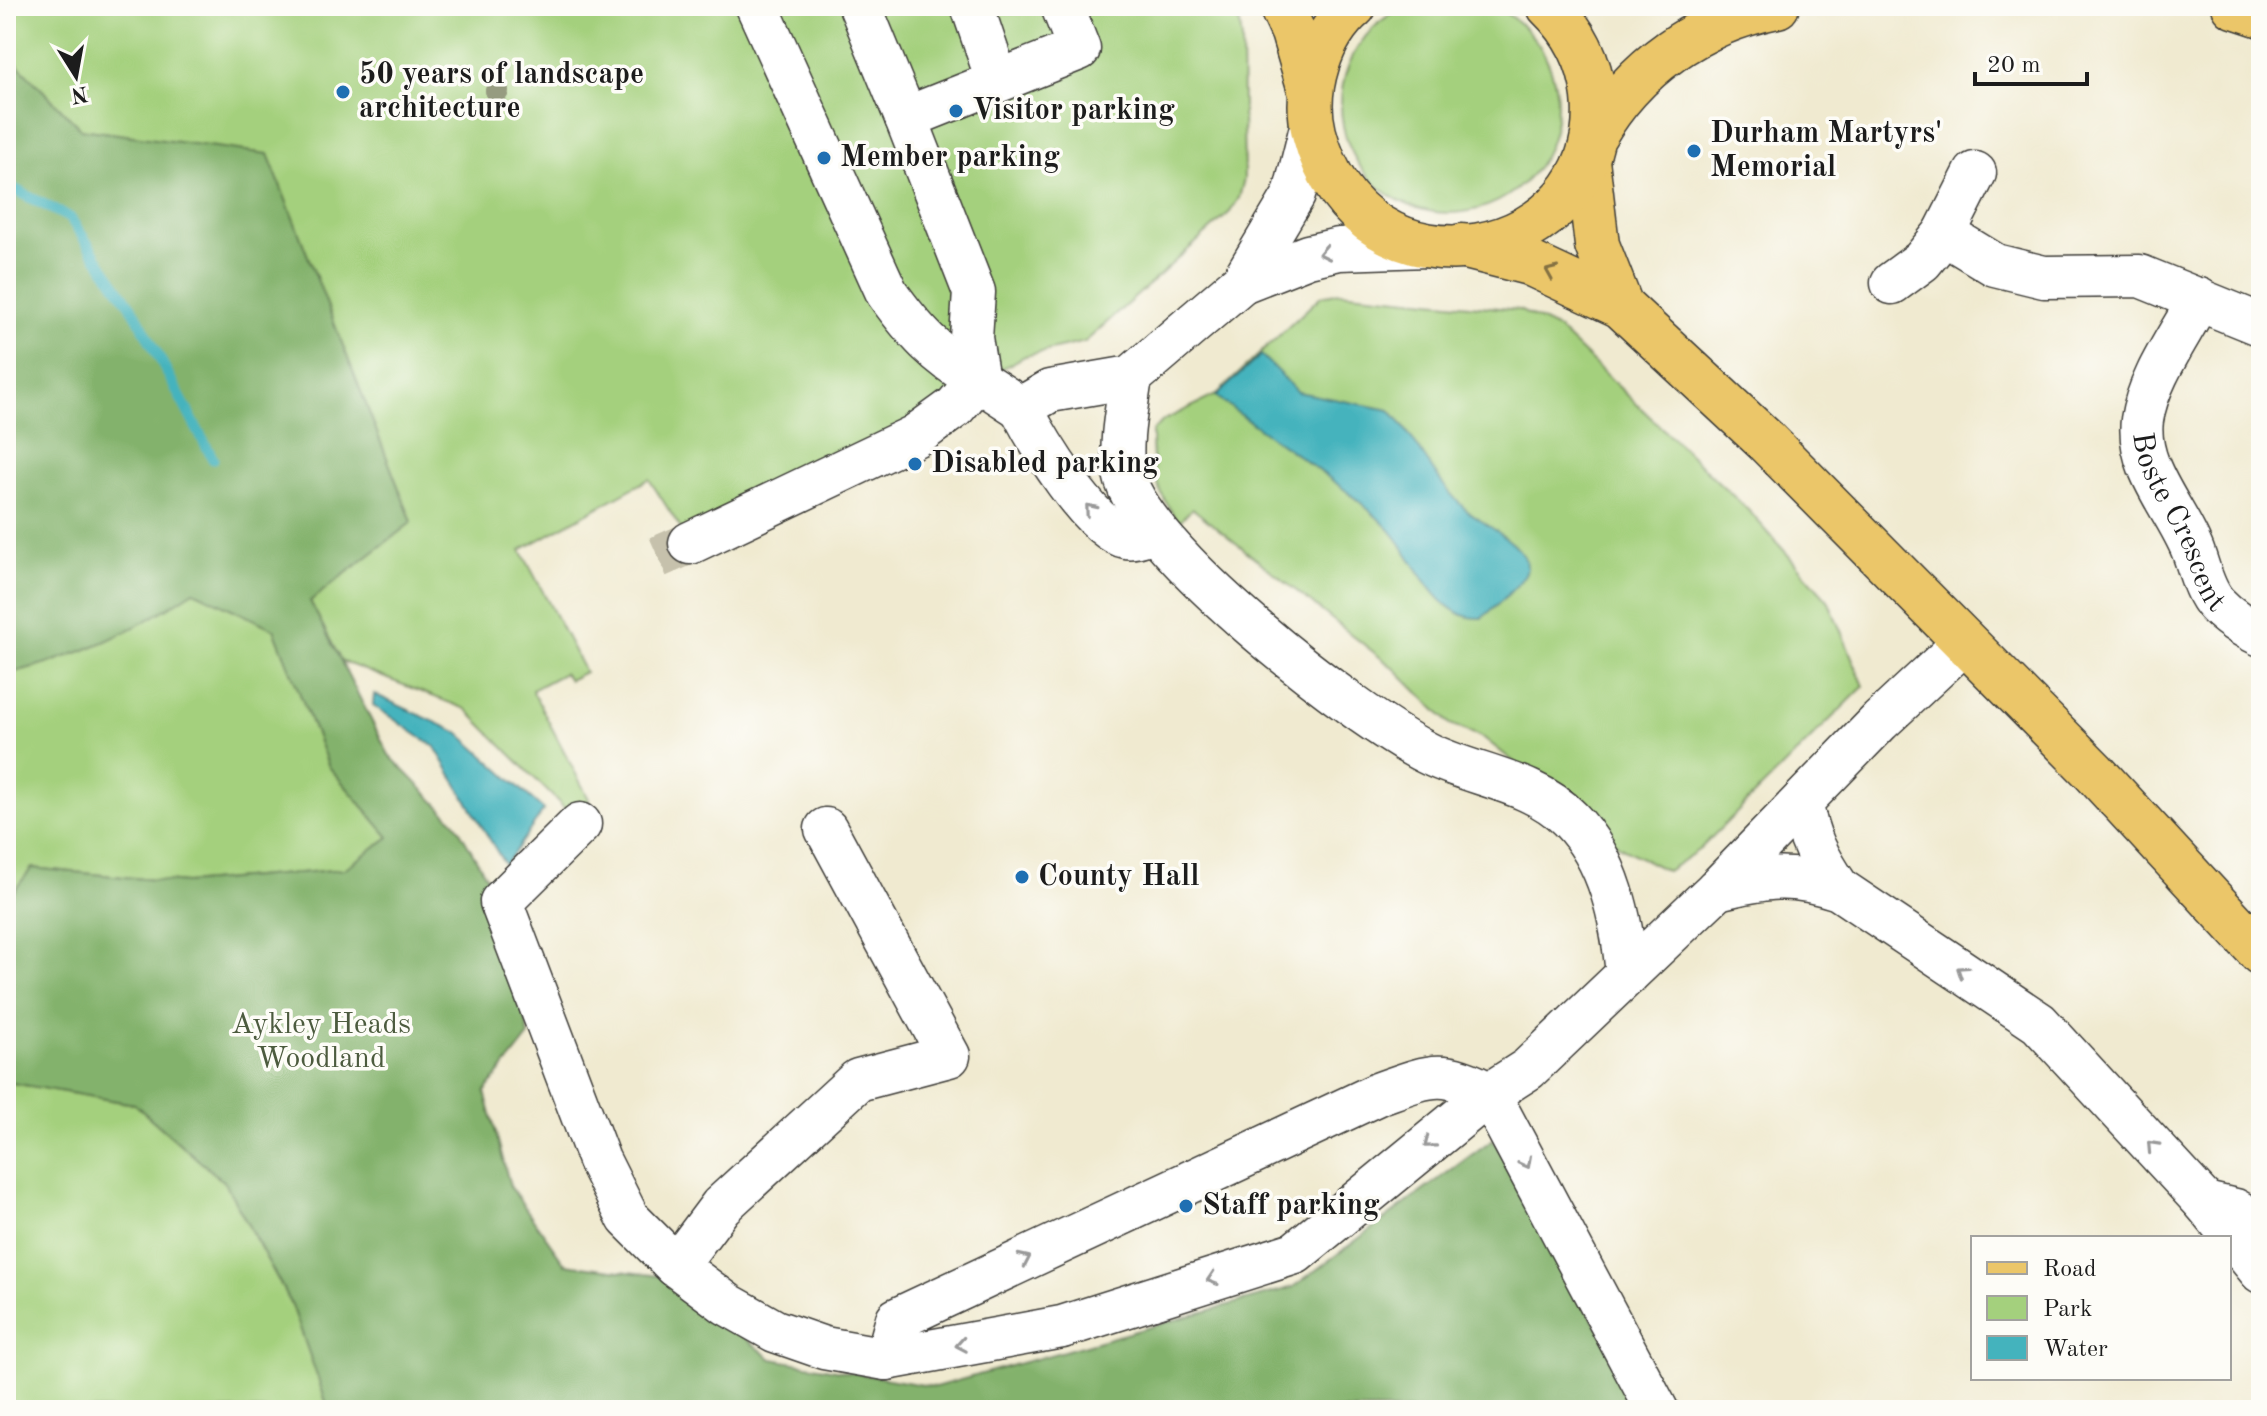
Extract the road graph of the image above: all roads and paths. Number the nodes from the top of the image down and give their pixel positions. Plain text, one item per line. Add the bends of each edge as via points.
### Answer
1 (757, 6) edge
2 (860, 6) edge
3 (972, 6) edge
4 (1062, 6) edge
5 (1281, 6) edge
6 (1354, 6) edge
7 (1549, 6) edge
8 (2234, 6) edge
9 (1757, 7) edge
10 (2261, 15) edge
11 (997, 80) junction
12 (1311, 108) junction
13 (906, 118) junction
14 (1590, 148) junction
15 (1975, 173) dead end
16 (1944, 234) junction
17 (1445, 246) junction
18 (1242, 282) junction
19 (1892, 283) dead end
20 (2199, 299) junction
21 (1621, 306) junction
22 (2261, 325) edge
23 (1131, 377) junction
24 (978, 380) junction
25 (1021, 408) junction
26 (1156, 531) junction
27 (690, 543) tunnel mouth
28 (2261, 635) edge
29 (1964, 643) junction
30 (1802, 802) junction
31 (580, 824) dead end
32 (826, 829) dead end
33 (1717, 889) junction
34 (1839, 889) junction
35 (2261, 953) edge
36 (1627, 975) junction
37 (1489, 1094) junction
38 (2205, 1203) junction
39 (2261, 1224) edge
40 (676, 1266) junction
41 (2261, 1272) edge
42 (886, 1359) junction
43 (1657, 1410) edge

1 - 24 street via 887,293 941,358
2 - 13 street
3 - 11 street
4 - 11 street via 1079,49
5 - 12 main road via 1293,32
6 - 12 main road via 1317,63
7 - 14 main road via 1563,19 1588,64 1593,93
8 - 10 main road
9 - 14 main road via 1668,50 1621,95
11 - 13 street
12 - 17 main road via 1328,175 1359,216 1400,240
12 - 18 street via 1294,195
13 - 24 street via 974,292 971,338
14 - 17 main road via 1574,186 1530,227 1492,244
14 - 21 main road via 1597,245
15 - 16 street
16 - 19 street via 1922,261
16 - 20 street via 1995,265 2044,277 2140,276
17 -> 18 street via 1339,249
21 -> 17 main road via 1529,263
18 - 23 street
20 - 22 street
20 - 28 street, Boste Crescent via 2146,399 2144,450 2215,603 2241,626
21 - 29 main road via 1765,440
23 - 25 street via 1050,391
23 - 26 street via 1124,474
24 - 25 street
24 - 27 street via 955,407 915,436
26 -> 25 street via 1128,538 1107,530 1045,455
26 - 36 street via 1228,608 1398,737 1549,801 1570,819 1594,852 1615,896
29 - 30 street
29 - 35 main road via 2093,771
30 - 33 street
30 - 34 street via 1805,826
31 - 40 street via 501,902 599,1160 628,1218
32 - 40 street via 949,1056 858,1080 721,1206
33 - 34 street via 1771,876 1807,878
33 - 36 street
38 -> 34 street via 2039,1023
36 - 37 street via 1528,1069
37 -> 42 street via 1295,1253 1062,1327
42 -> 37 street via 897,1319 1380,1093 1433,1074 1462,1078
37 -> 43 street
38 - 39 street
38 - 41 street
40 - 42 street via 775,1331 824,1348

